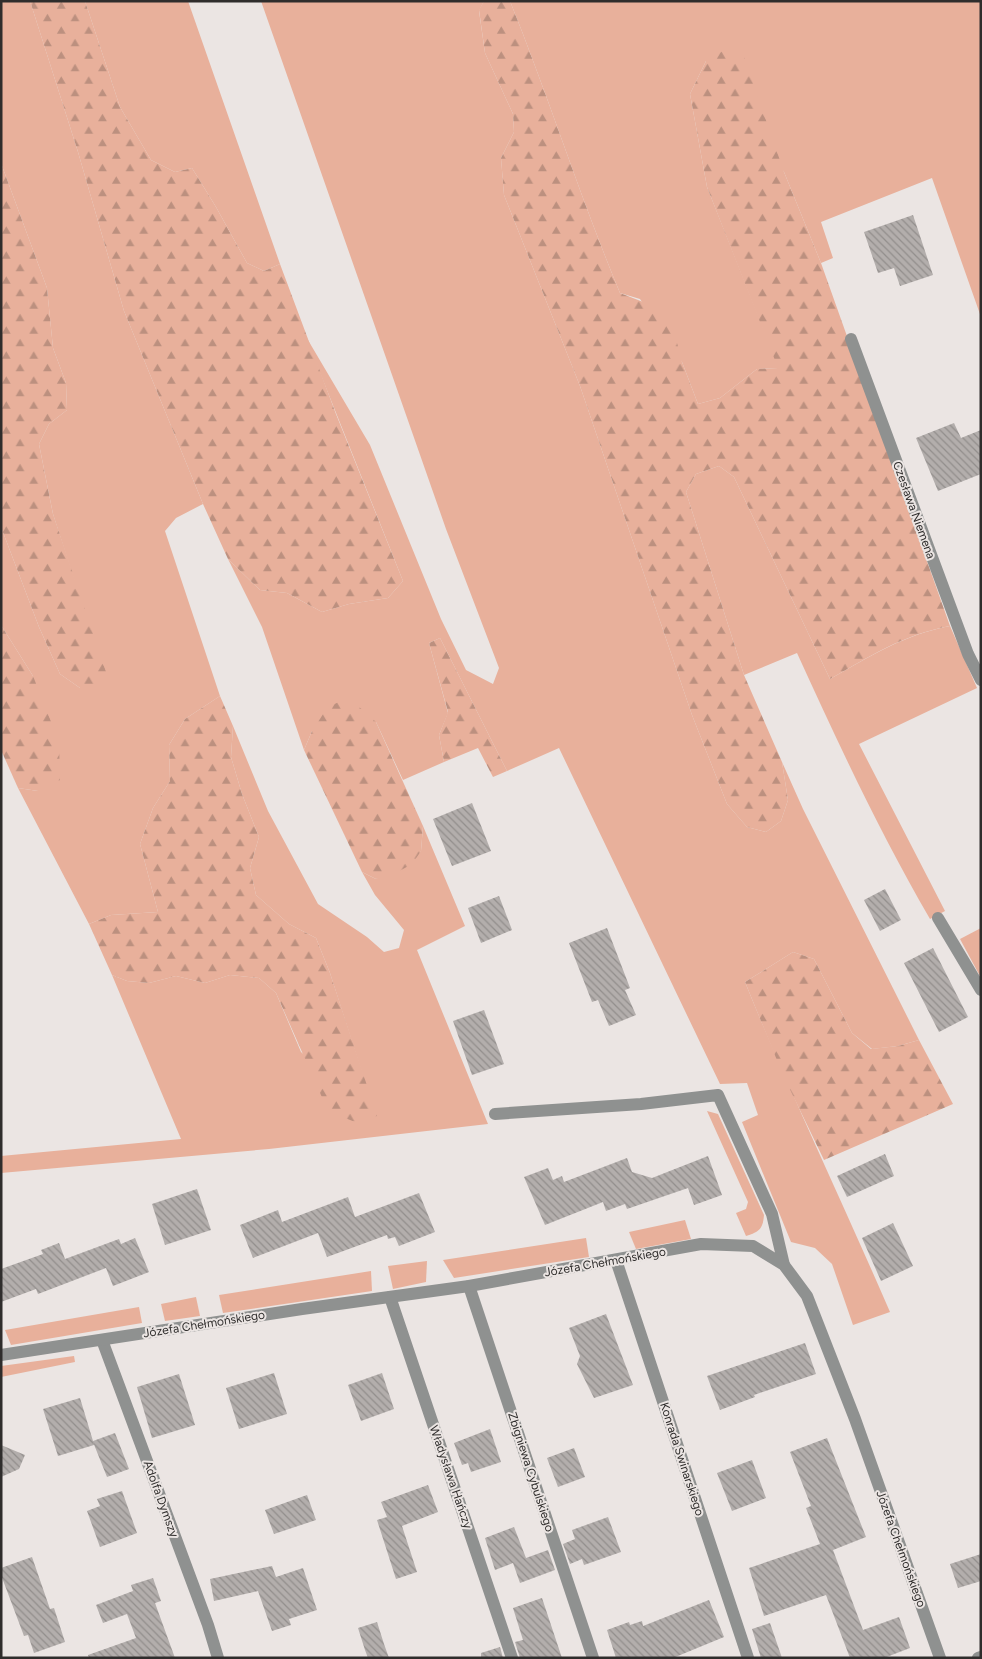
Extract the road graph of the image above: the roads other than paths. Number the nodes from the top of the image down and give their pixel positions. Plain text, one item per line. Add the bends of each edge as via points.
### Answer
1 (851, 339) dead end
2 (981, 680) edge
3 (938, 918) dead end
4 (981, 990) edge
5 (495, 1114) dead end
6 (616, 1260) junction
7 (784, 1265) junction
8 (469, 1286) junction
9 (390, 1297) junction
10 (102, 1340) junction
11 (1, 1355) edge
12 (218, 1658) edge
13 (512, 1658) edge
14 (593, 1658) edge
15 (748, 1658) edge
16 (940, 1658) edge

1 - 2 street, Czesława Niemena via 968,654
3 - 4 street
5 - 7 street via 642,1104 718,1095 772,1214
6 - 7 street, Józefa Chełmońskiego via 701,1244 753,1246
6 - 8 street, Józefa Chełmońskiego
6 - 15 street, Konrada Swinarskiego
7 - 16 street, Józefa Chełmońskiego via 807,1296
8 - 9 street, Józefa Chełmońskiego
8 - 14 street, Zbigniewa Cybulskiego
9 - 10 street, Józefa Chełmońskiego
9 - 13 street, Władysława Hańczy
10 - 11 street, Józefa Chełmońskiego
10 - 12 street, Adolfa Dymszy

